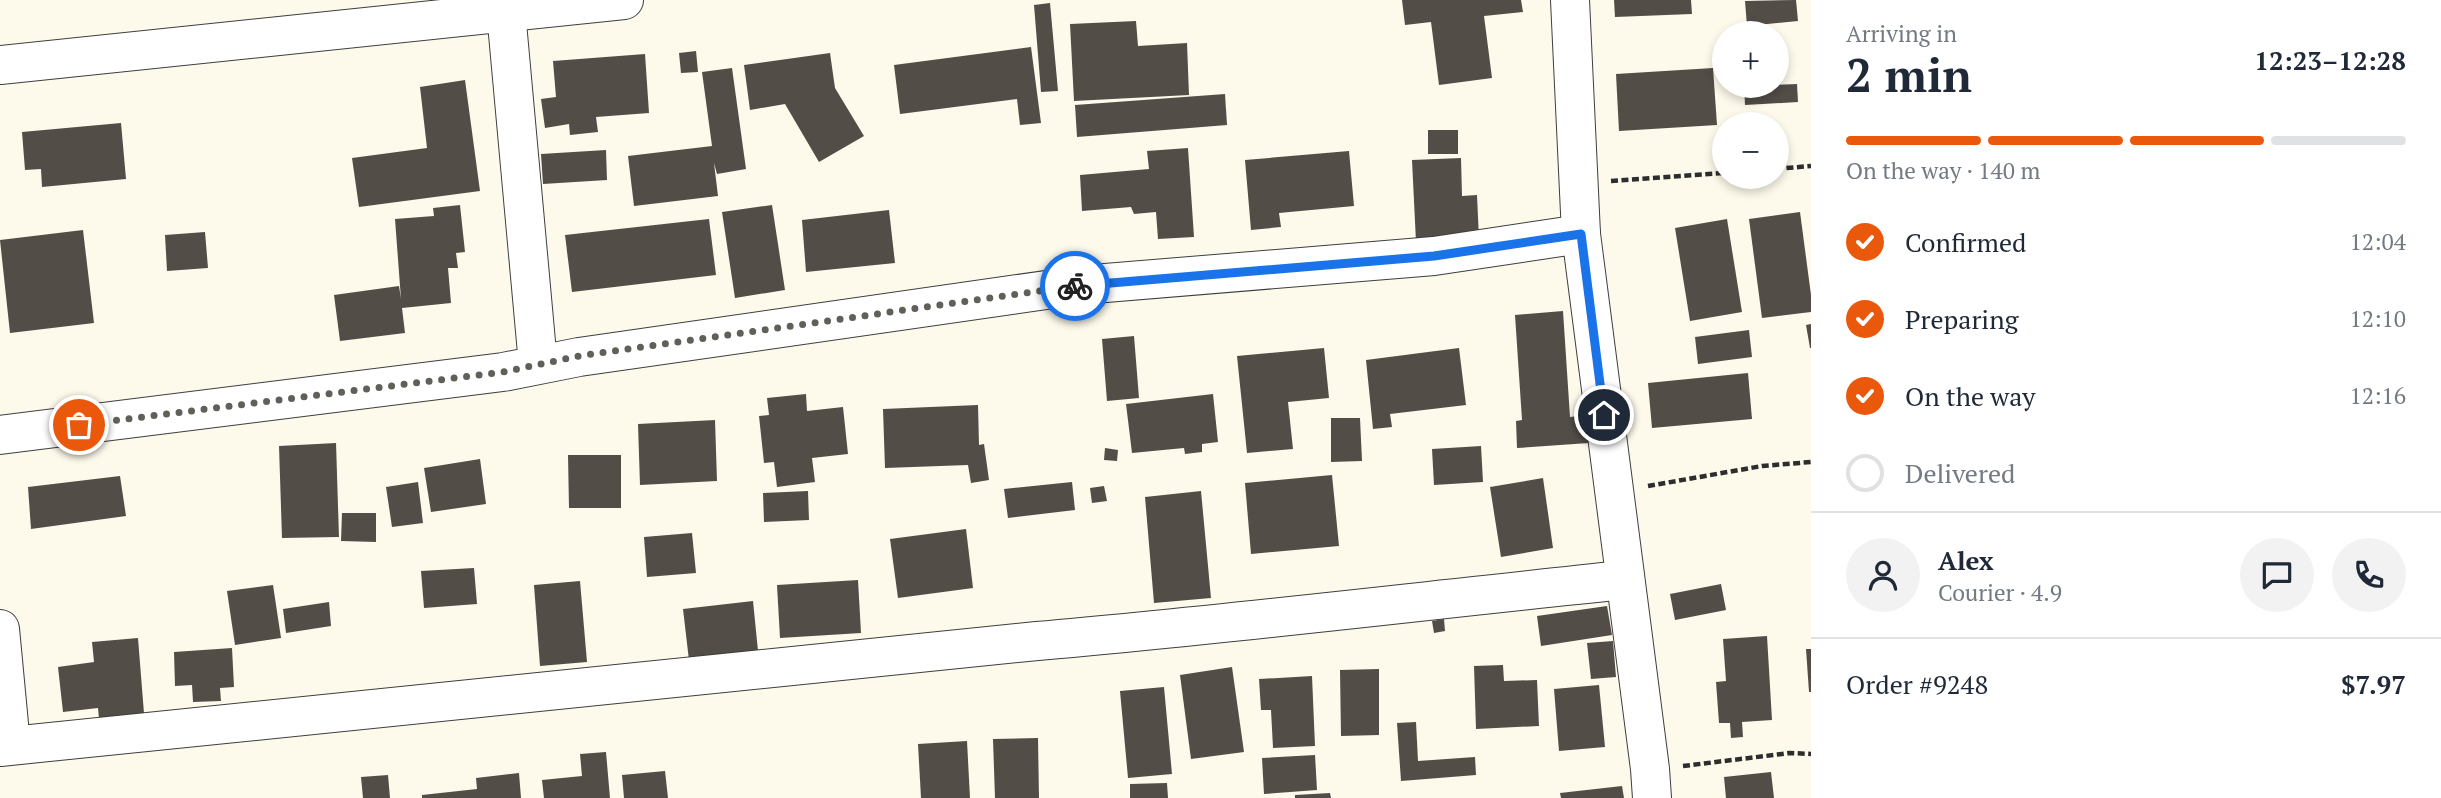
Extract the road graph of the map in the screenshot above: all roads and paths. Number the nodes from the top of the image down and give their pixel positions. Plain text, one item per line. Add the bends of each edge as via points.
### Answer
1 (624, 0) edge
2 (1570, 0) edge
3 (506, 12) junction
4 (0, 65) edge
5 (1811, 166) edge
6 (1789, 168) edge
7 (1712, 174) edge
8 (1579, 183) junction
9 (1581, 234) junction
10 (538, 364) junction
11 (0, 435) edge
12 (1811, 462) edge
13 (1613, 492) junction
14 (1624, 580) junction
15 (0, 629) edge
16 (6, 746) edge
17 (1811, 754) edge
18 (1651, 784) edge

1 - 3 street
2 - 8 street
3 - 4 street
3 - 10 street
5 - 6 path
7 - 8 path
8 - 9 street
9 - 10 street via 1434,256 1081,285
9 - 13 street
10 - 11 street
12 - 13 path
13 - 14 street
14 - 16 street
14 - 18 street
15 - 16 street
17 - 18 path via 1790,753

